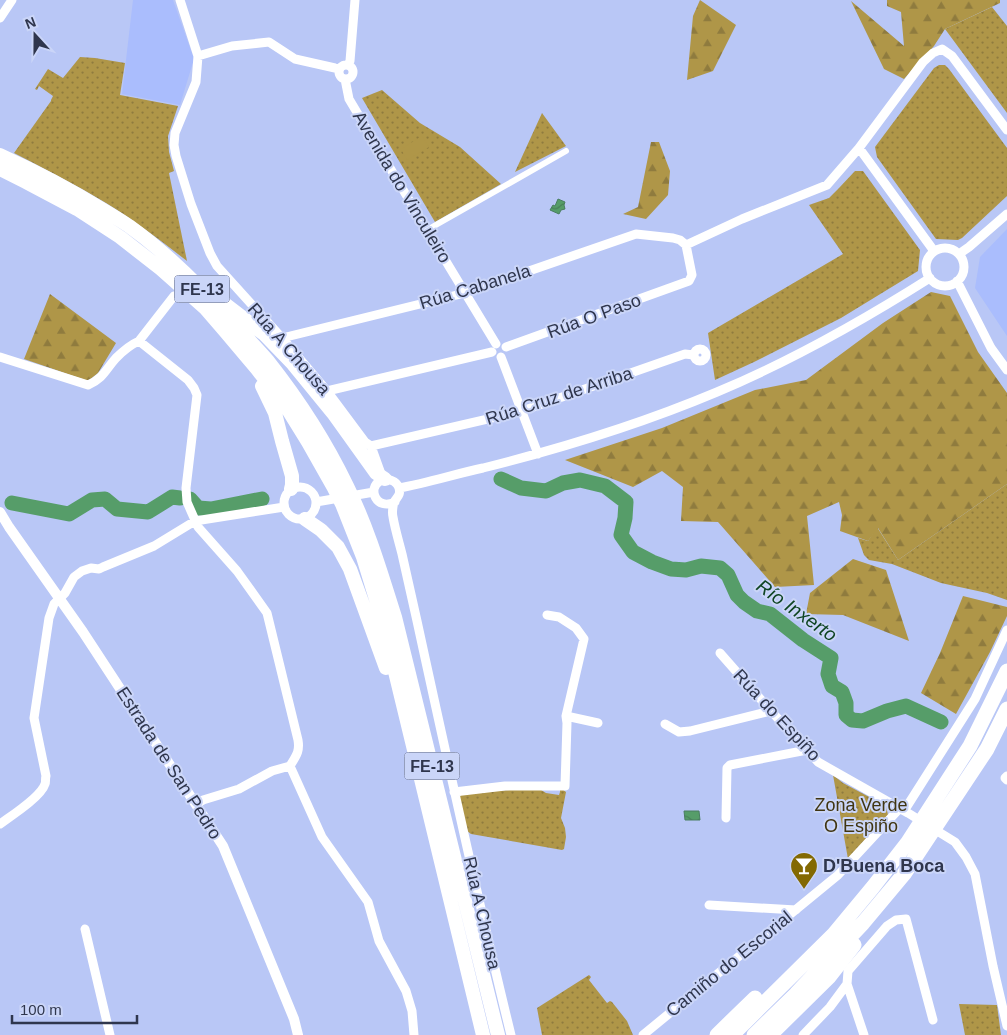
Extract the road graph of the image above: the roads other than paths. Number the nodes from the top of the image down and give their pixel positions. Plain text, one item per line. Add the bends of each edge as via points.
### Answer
1 (12, 0) edge
2 (180, 0) edge
3 (354, 0) edge
4 (0, 18) edge
5 (198, 56) junction
6 (348, 65) junction
7 (339, 70) junction
8 (345, 80) junction
9 (1007, 130) edge
10 (859, 148) junction
11 (566, 151) dead end
12 (0, 155) edge
13 (0, 170) edge
14 (1007, 214) edge
15 (426, 230) junction
16 (686, 245) junction
17 (934, 251) junction
18 (959, 254) junction
19 (930, 278) junction
20 (957, 281) junction
21 (207, 293) junction
22 (465, 293) junction
23 (174, 296) dead end
24 (224, 330) junction
25 (282, 338) junction
26 (139, 341) junction
27 (506, 347) junction
28 (494, 348) junction
29 (694, 355) dead end
30 (0, 357) edge
31 (501, 357) junction
32 (1007, 370) edge
33 (327, 391) junction
34 (522, 411) junction
35 (368, 444) junction
36 (538, 454) junction
37 (383, 478) junction
38 (340, 486) junction
39 (399, 488) junction
40 (291, 489) junction
41 (374, 492) junction
42 (316, 502) junction
43 (348, 502) junction
44 (395, 502) junction
45 (284, 506) junction
46 (0, 512) edge
47 (305, 518) junction
48 (195, 521) junction
49 (59, 598) junction
50 (547, 615) dead end
51 (1007, 630) edge
52 (720, 653) dead end
53 (1007, 671) edge
54 (1007, 709) edge
55 (771, 711) junction
56 (566, 716) junction
57 (598, 723) dead end
58 (665, 724) dead end
59 (411, 735) junction
60 (807, 750) junction
61 (290, 766) junction
62 (454, 792) junction
63 (196, 804) junction
64 (904, 810) junction
65 (726, 818) dead end
66 (0, 824) edge
67 (908, 842) junction
68 (904, 874) junction
69 (709, 905) dead end
70 (796, 910) junction
71 (84, 929) dead end
72 (847, 984) junction
73 (933, 1020) dead end
74 (1007, 1026) edge
75 (110, 1035) edge
76 (298, 1035) edge
77 (414, 1035) edge
78 (483, 1035) edge
79 (498, 1035) edge
80 (510, 1035) edge
81 (643, 1035) edge
82 (717, 1035) edge
83 (732, 1035) edge
84 (754, 1035) edge
85 (770, 1035) edge
86 (803, 1035) edge
87 (864, 1035) edge

1 - 4 street
2 - 5 street, Rúa A Chousa
3 - 6 street
5 - 7 street via 232,46 269,42 295,59
5 - 25 street, Rúa A Chousa via 196,82 175,133 176,156 191,204 217,266
6 - 7 street
6 - 8 street via 352,75
7 - 8 street via 339,76
8 - 15 street, Avenida do Vinculeiro via 349,99
9 - 10 street via 952,56 942,50 923,62
10 - 16 street via 827,185
10 - 17 street
11 - 15 street
12 - 21 highway, FE-13 via 58,183 129,226
13 - 24 highway, FE-13 via 77,209 120,237 161,269
14 - 18 street
15 - 22 street, Avenida do Vinculeiro
16 - 22 street, Rúa Cabanela via 680,240 636,234
16 - 27 street, Rúa O Paso via 692,275 689,282
17 - 18 street via 944,248
17 - 19 street via 926,267
18 - 20 street via 964,268
19 - 20 street via 946,286
19 - 36 street via 864,319 718,392 605,434
20 - 32 street via 991,348
21 - 37 highway via 264,334 293,364
21 - 38 highway, FE-13 via 268,361 298,402 320,438
22 - 25 street, Rúa Cabanela
22 - 28 street, Avenida do Vinculeiro
23 - 26 street
24 - 38 highway, FE-13 via 287,408
24 - 40 highway via 272,405 292,476
25 - 33 street, Rúa A Chousa
26 - 30 street via 116,358 97,382 88,385
26 - 48 street via 188,380 197,395 186,488 186,502
27 - 28 street via 501,343
27 - 31 street
28 - 31 street via 496,356
28 - 33 street
29 - 34 street, Rúa Cruz de Arriba via 685,354
31 - 34 street
33 - 35 street, Rúa A Chousa
34 - 35 street, Rúa Cruz de Arriba
34 - 36 street
35 - 37 street, Rúa A Chousa
36 - 39 street
37 - 39 street via 394,481
37 - 41 street
38 - 43 highway, FE-13
39 - 44 street
40 - 42 street via 304,487 310,490
40 - 45 street via 286,494
41 - 42 street
41 - 44 street via 379,502
42 - 47 street via 311,515
43 - 59 highway, FE-13
43 - 79 highway, FE-13 via 374,551 395,617
44 - 62 street, Rúa A Chousa via 392,515
45 - 47 street via 292,517
45 - 48 street
46 - 49 street, Estrada de San Pedro
47 - 59 highway via 338,547 350,569
48 - 49 street via 154,546 99,569 82,571
48 - 61 street via 267,613 299,748
49 - 63 street, Estrada de San Pedro
49 - 66 street via 49,618 34,718 45,784 28,803
50 - 56 street via 559,617 576,628 584,639
51 - 64 street, Camiño do Escorial via 975,699
52 - 55 street, Rúa do Espiño
53 - 67 highway via 970,746
54 - 68 highway via 987,749
55 - 58 street via 690,731 679,732
55 - 60 street, Rúa do Espiño
56 - 57 street
56 - 62 street via 565,786 505,786
59 - 78 highway, FE-13
60 - 64 street, Rúa do Espiño via 818,762
60 - 65 street via 730,765 727,768
61 - 63 street
61 - 77 street via 322,837 368,902 379,941 406,991
62 - 80 street, Rúa A Chousa
63 - 76 street, Estrada de San Pedro via 223,846
64 - 70 street, Camiño do Escorial via 838,875
64 - 74 street, Rúa do Espiño via 955,842 975,874
67 - 82 highway via 889,857 829,926
67 - 83 highway via 834,934
68 - 84 highway via 864,923
68 - 85 highway via 882,910 829,977
69 - 70 street
70 - 81 street, Camiño do Escorial
71 - 75 street
72 - 73 street via 848,971 887,926 906,918
72 - 86 street
72 - 87 street

